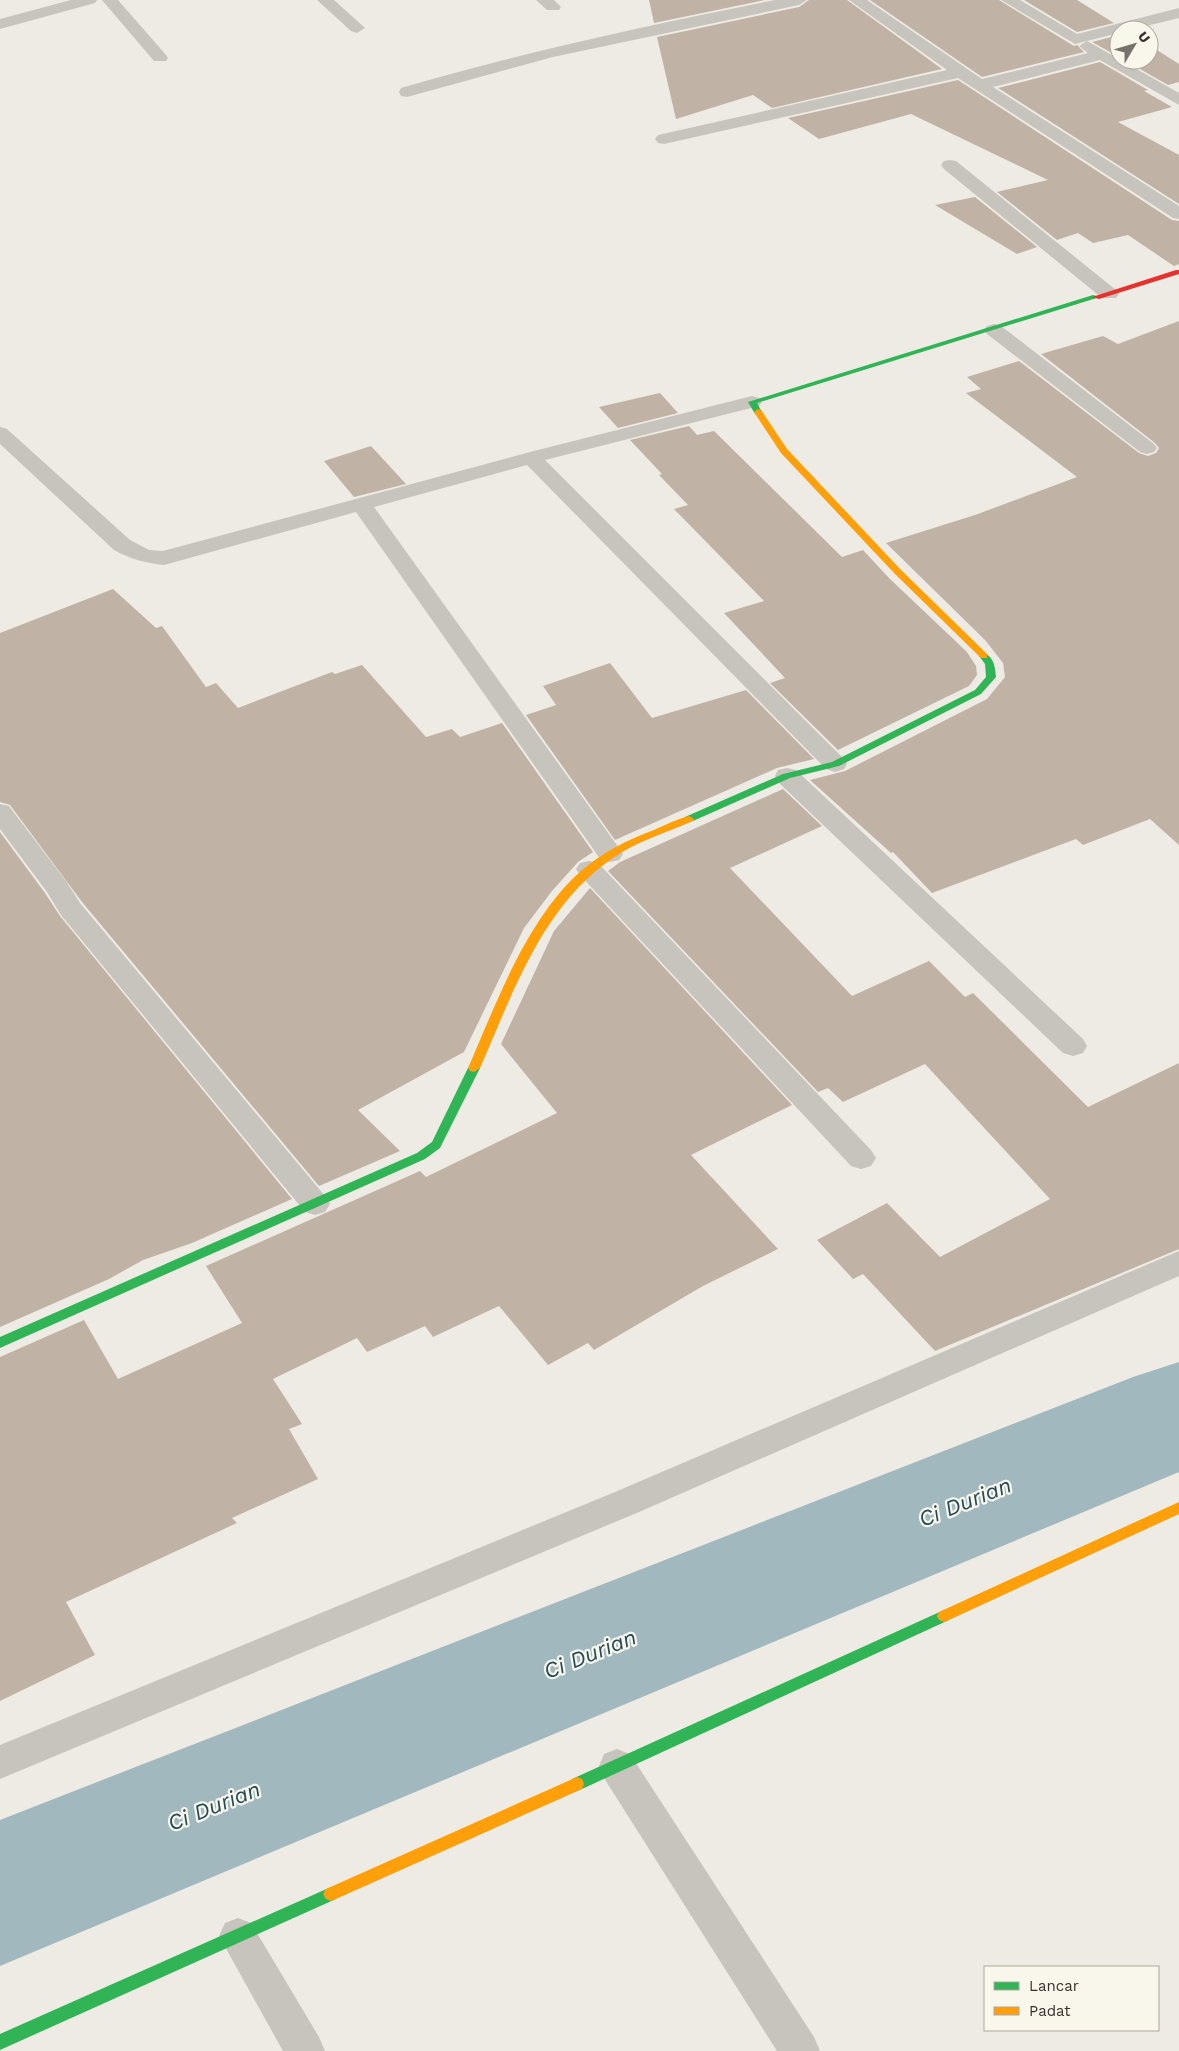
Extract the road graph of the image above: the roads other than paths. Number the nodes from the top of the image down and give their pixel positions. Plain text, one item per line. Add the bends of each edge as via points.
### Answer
1 (89, 0) edge
2 (110, 0) edge
3 (325, 0) edge
4 (799, 0) edge
5 (857, 0) edge
6 (1009, 0) edge
7 (1179, 13) edge
8 (0, 24) edge
9 (357, 28) dead end
10 (1075, 39) junction
11 (1101, 55) junction
12 (160, 58) dead end
13 (960, 72) junction
14 (979, 85) junction
15 (407, 92) dead end
16 (1179, 100) edge
17 (664, 139) dead end
18 (950, 165) dead end
19 (1179, 214) edge
20 (1179, 272) edge
21 (1109, 294) junction
22 (994, 330) junction
23 (752, 402) junction
24 (0, 433) edge
25 (1147, 448) dead end
26 (535, 462) dead end
27 (367, 512) dead end
28 (835, 764) junction
29 (787, 776) junction
30 (0, 812) edge
31 (599, 862) junction
32 (1073, 1046) dead end
33 (860, 1158) dead end
34 (315, 1204) junction
35 (1179, 1263) edge
36 (0, 1343) edge
37 (1179, 1508) edge
38 (0, 1762) edge
39 (617, 1766) junction
40 (238, 1936) junction
41 (0, 2042) edge
42 (305, 2051) edge
43 (800, 2051) edge

1 - 8 street
2 - 12 street
3 - 9 street
4 - 15 street via 486,68
5 - 13 street
6 - 10 street
7 - 10 street
10 - 11 street
11 - 14 street
11 - 16 street
13 - 14 street
13 - 17 street
14 - 19 street
18 - 21 street
20 - 21 street
21 - 22 street
22 - 23 street
22 - 25 street
23 - 24 street via 538,456 164,558 141,556 122,545
23 - 28 street via 784,451 990,664 991,677 978,692
26 - 28 street
27 - 31 street
28 - 29 street
29 - 31 street
29 - 32 street
30 - 34 street via 70,909
31 - 33 street
31 - 34 street via 550,912 540,929 436,1145 421,1156
34 - 36 street
35 - 38 street via 627,1502
37 - 39 street
39 - 40 street
39 - 43 street
40 - 41 street
40 - 42 street

